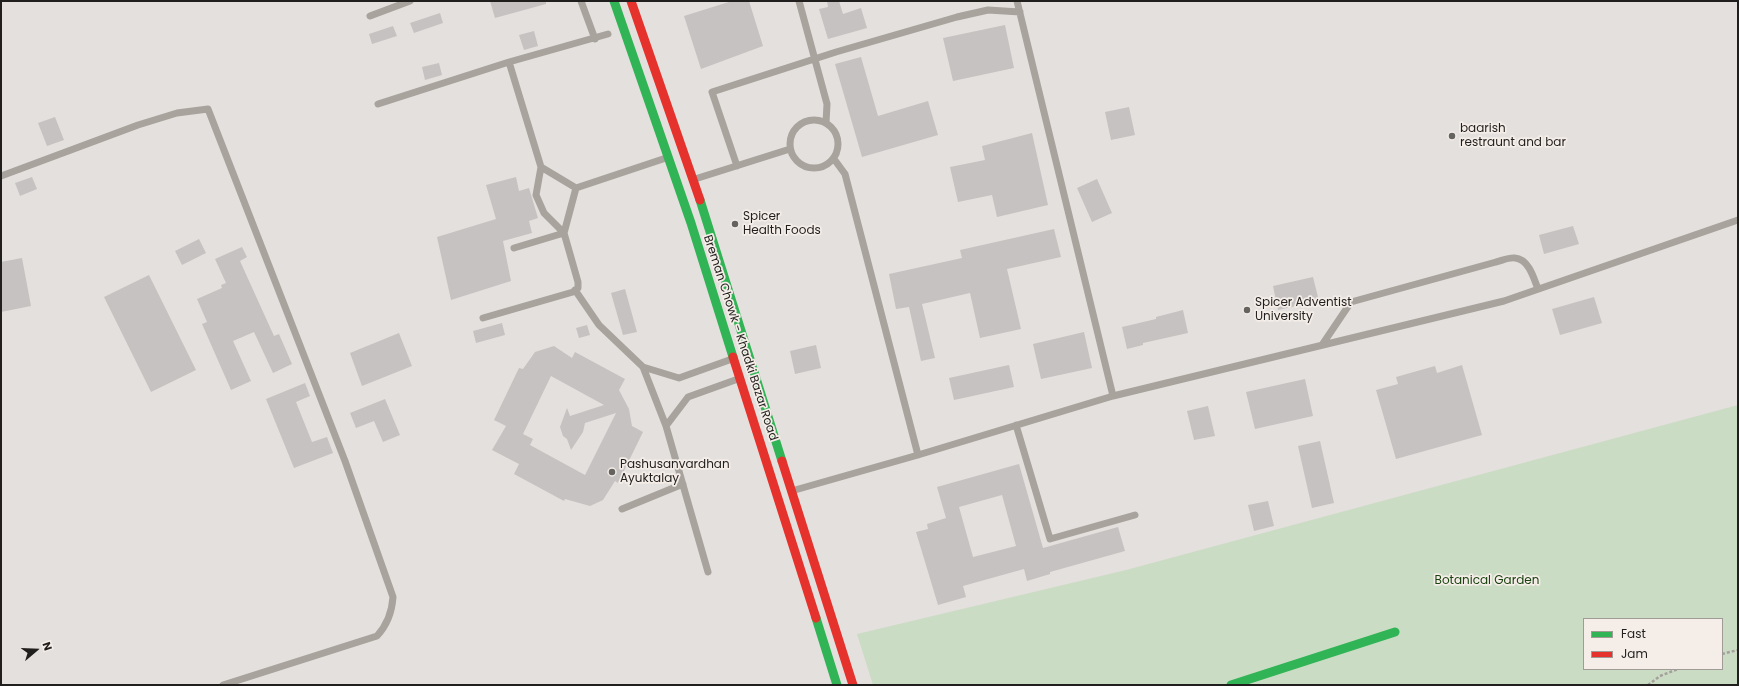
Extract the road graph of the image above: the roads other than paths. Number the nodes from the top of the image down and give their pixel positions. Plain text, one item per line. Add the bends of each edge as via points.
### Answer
1 (410, 1) edge
2 (581, 1) edge
3 (614, 1) edge
4 (631, 1) edge
5 (799, 1) edge
6 (1017, 1) edge
7 (1020, 12) junction
8 (370, 16) dead end
9 (608, 34) dead end
10 (595, 39) junction
11 (815, 60) junction
12 (509, 62) junction
13 (378, 104) dead end
14 (826, 123) junction
15 (790, 149) junction
16 (668, 158) junction
17 (834, 160) junction
18 (737, 166) junction
19 (541, 167) junction
20 (1, 176) edge
21 (693, 180) junction
22 (678, 186) junction
23 (576, 188) junction
24 (1738, 220) edge
25 (564, 233) junction
26 (514, 248) dead end
27 (575, 290) junction
28 (1538, 290) junction
29 (483, 318) dead end
30 (1322, 345) junction
31 (734, 359) junction
32 (643, 367) junction
33 (740, 378) junction
34 (1113, 396) junction
35 (1016, 425) junction
36 (666, 426) junction
37 (918, 455) junction
38 (683, 484) junction
39 (792, 491) junction
40 (622, 509) dead end
41 (1135, 515) dead end
42 (708, 572) dead end
43 (1395, 632) dead end
44 (223, 685) edge
45 (837, 685) edge
46 (853, 685) edge
47 (1231, 685) edge

1 - 8 lane
2 - 10 lane
3 - 16 main road, Breman Chowk - Khadki Bazar Road
4 - 21 main road, Breman Chowk - Khadki Bazar Road
5 - 11 lane
6 - 7 lane
7 - 11 lane via 988,10 956,17
7 - 34 lane
9 - 10 lane
10 - 12 lane
11 - 14 lane via 827,104
11 - 18 lane via 712,92
12 - 13 lane
12 - 19 lane
14 - 15 lane via 813,120 800,125 792,136
14 - 17 lane via 832,128 838,140
15 - 17 lane via 797,162 809,168 823,168
15 - 18 lane
16 - 22 main road, Breman Chowk - Khadki Bazar Road
16 - 23 lane
17 - 37 lane via 845,174
18 - 21 lane
19 - 23 lane
19 - 25 lane via 536,195 544,213
20 - 44 lane via 138,125 177,113 208,109 345,461 393,597 389,619 377,636
21 - 22 lane
21 - 39 main road, Breman Chowk - Khadki Bazar Road
22 - 31 main road, Breman Chowk - Khadki Bazar Road
23 - 25 lane
24 - 28 lane
25 - 26 lane
25 - 27 lane via 578,282 578,288
27 - 29 lane
27 - 32 lane via 599,325
28 - 30 lane via 1504,301
28 - 30 lane via 1525,263 1515,258 1496,262 1351,302
30 - 34 lane
31 - 32 lane via 679,378
31 - 33 main road, Breman Chowk - Khadki Bazar Road
32 - 36 lane
33 - 36 lane via 688,397
33 - 45 main road, Breman Chowk - Khadki Bazar Road
34 - 35 lane
35 - 37 lane
35 - 41 lane via 1050,539
36 - 38 lane
37 - 39 lane
38 - 40 lane
38 - 42 lane
39 - 46 main road, Breman Chowk - Khadki Bazar Road
43 - 47 main road

